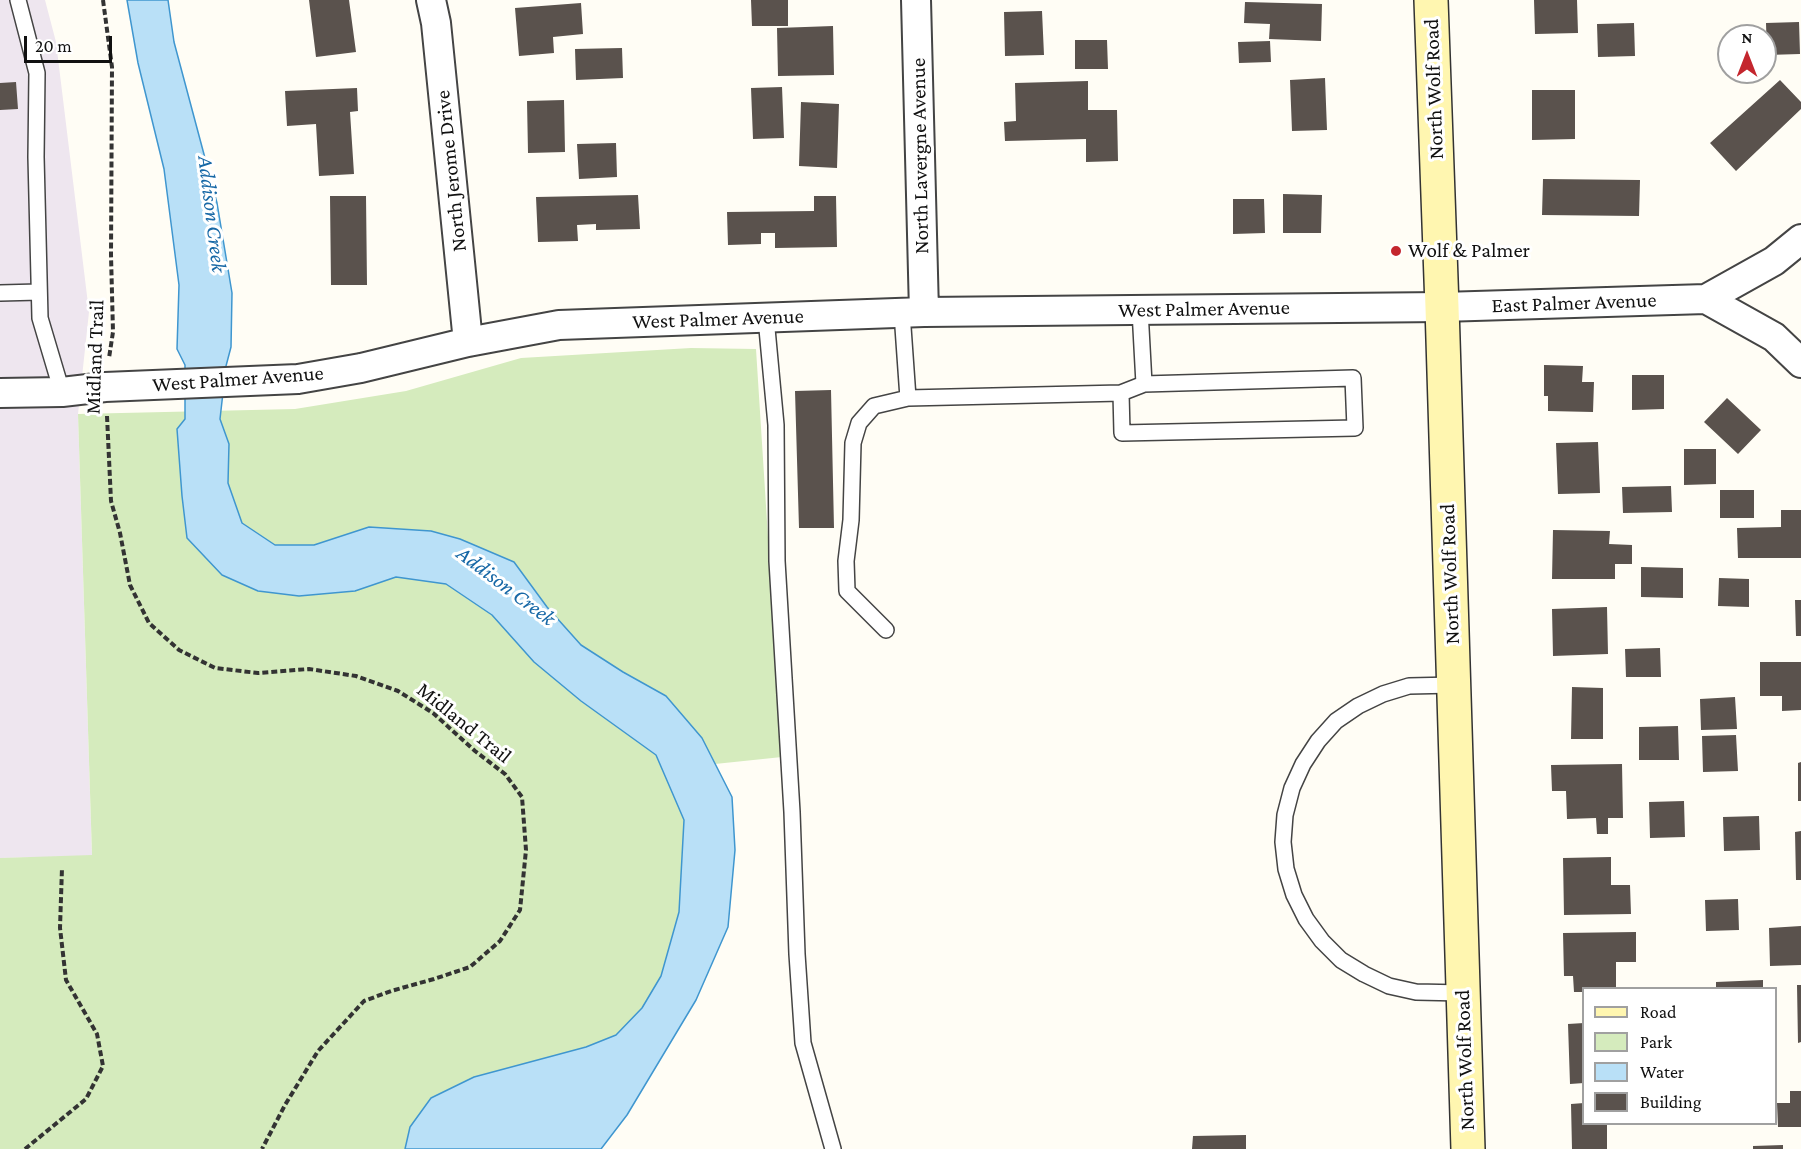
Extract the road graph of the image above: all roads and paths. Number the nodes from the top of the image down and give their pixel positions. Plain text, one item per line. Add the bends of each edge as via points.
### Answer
1 (18, 0) edge
2 (103, 0) edge
3 (431, 0) edge
4 (916, 0) edge
5 (1431, 0) edge
6 (1801, 239) edge
7 (39, 292) junction
8 (0, 293) edge
9 (1706, 300) junction
10 (1442, 307) junction
11 (1140, 310) junction
12 (913, 312) junction
13 (766, 318) junction
14 (468, 342) junction
15 (1801, 363) edge
16 (1144, 384) junction
17 (105, 387) junction
18 (62, 392) junction
19 (0, 393) edge
20 (1121, 393) junction
21 (908, 398) junction
22 (886, 630) dead end
23 (1454, 685) junction
24 (62, 868) dead end
25 (1463, 993) junction
26 (25, 1149) edge
27 (262, 1149) edge
28 (833, 1149) edge
29 (1467, 1149) edge

1 - 7 lane via 37,73
2 - 17 path, Midland Trail via 112,66 113,332
3 - 14 street, North Jerome Drive
4 - 12 street, North Lavergne Avenue
5 - 10 main road, North Wolf Road
6 - 9 street via 1774,261
7 - 8 lane
7 - 18 lane via 40,318
9 - 10 street, East Palmer Avenue
9 - 15 street via 1774,337
10 - 11 street, West Palmer Avenue
10 - 23 main road, North Wolf Road
11 - 12 street, West Palmer Avenue
11 - 16 lane
12 - 13 street, West Palmer Avenue
12 - 21 lane
13 - 14 street, West Palmer Avenue via 559,326
13 - 28 lane via 776,425 777,561 803,1042
14 - 17 street, West Palmer Avenue via 298,379
16 - 20 lane
16 - 20 lane via 1353,378 1355,428 1122,433
17 - 18 street, West Palmer Avenue
17 - 27 path, Midland Trail via 111,501 130,585 149,622 179,650 215,668 258,673 309,669 356,676 398,691 433,713 505,774 522,797 526,850 520,910 500,941 470,967 364,1001 318,1051
18 - 19 street, West Palmer Avenue
20 - 21 lane
21 - 22 lane via 874,406 859,423 853,443 847,591
23 - 25 main road, North Wolf Road
23 - 25 lane via 1409,686 1383,694 1336,722 1318,741 1295,780 1285,815 1283,842 1294,895 1306,919 1341,960 1389,986 1416,992
24 - 26 path via 60,928 66,980 97,1034 103,1066 86,1099
25 - 29 main road, North Wolf Road

